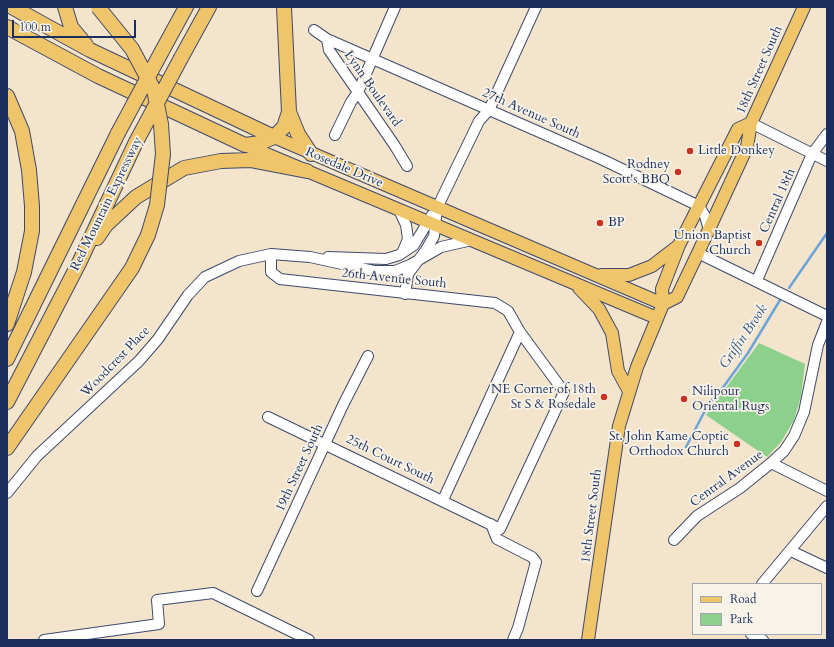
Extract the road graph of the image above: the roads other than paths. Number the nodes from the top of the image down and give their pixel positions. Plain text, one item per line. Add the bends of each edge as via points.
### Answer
1 (12, 7) edge
2 (64, 7) edge
3 (98, 7) edge
4 (180, 7) edge
5 (186, 7) edge
6 (209, 7) edge
7 (284, 7) edge
8 (395, 7) edge
9 (536, 7) edge
10 (804, 7) edge
11 (34, 12) edge
12 (7, 27) edge
13 (314, 30) dead end
14 (327, 39) junction
15 (41, 46) junction
16 (165, 46) junction
17 (90, 50) junction
18 (372, 58) junction
19 (358, 92) junction
20 (7, 96) edge
21 (489, 110) junction
22 (289, 112) junction
23 (751, 123) junction
24 (827, 134) edge
25 (335, 135) dead end
26 (274, 138) junction
27 (245, 145) junction
28 (311, 154) junction
29 (812, 154) junction
30 (827, 161) edge
31 (407, 166) dead end
32 (307, 171) junction
33 (699, 206) junction
34 (438, 208) junction
35 (399, 210) junction
36 (431, 223) junction
37 (709, 230) junction
38 (472, 240) junction
39 (679, 245) junction
40 (403, 251) junction
41 (698, 253) junction
42 (271, 254) junction
43 (310, 257) junction
44 (418, 259) junction
45 (79, 262) junction
46 (595, 275) junction
47 (756, 280) junction
48 (575, 284) junction
49 (405, 294) junction
50 (664, 304) junction
51 (827, 316) edge
52 (657, 318) junction
53 (827, 322) edge
54 (7, 324) edge
55 (520, 332) junction
56 (824, 337) edge
57 (368, 356) dead end
58 (7, 359) edge
59 (629, 392) junction
60 (7, 402) edge
61 (268, 417) dead end
62 (326, 444) junction
63 (7, 448) edge
64 (771, 463) junction
65 (827, 491) edge
66 (7, 493) edge
67 (443, 500) junction
68 (827, 506) edge
69 (495, 527) junction
70 (674, 540) dead end
71 (791, 551) junction
72 (827, 568) edge
73 (763, 583) edge
74 (257, 591) dead end
75 (44, 640) edge
76 (309, 640) edge
77 (513, 640) edge
78 (588, 640) edge

1 - 11 highway, Rosedale Drive
2 - 17 highway via 71,27
3 - 63 highway, bridge via 132,49 154,90 161,124 162,179 148,235 132,268
4 - 16 highway
5 - 16 highway, Red Mountain Expressway
6 - 45 highway, Red Mountain Expressway, bridge via 136,142
7 - 22 highway
8 - 18 street
9 - 21 street
10 - 23 main road, 18th Street South
11 - 15 highway via 33,34
11 - 17 highway, Rosedale Drive
12 - 15 highway, Rosedale Drive
13 - 14 street
14 - 18 street, 27th Avenue South
14 - 19 street, Lynn Boulevard via 329,50
15 - 27 highway, Rosedale Drive via 98,76
16 - 58 highway, Red Mountain Expressway, bridge via 118,133
17 - 26 highway, Rosedale Drive
18 - 19 street
18 - 21 street, 27th Avenue South
19 - 25 street via 350,102
19 - 31 street, Lynn Boulevard
20 - 54 highway via 22,131 32,206 32,231 24,272
21 - 33 street, 27th Avenue South via 601,159
21 - 34 street via 479,121
22 - 26 highway via 284,127
22 - 28 highway via 298,134
23 - 29 street
23 - 33 main road via 738,129
23 - 37 main road, 18th Street South via 747,147
24 - 29 street, Central 18th
26 - 27 highway
26 - 28 main road, Rosedale Drive
27 - 32 main road, Rosedale Drive
28 - 34 main road, Rosedale Drive
29 - 30 street
29 - 47 street, Central 18th
32 - 35 main road, Rosedale Drive
32 - 45 highway via 250,160 221,161 184,168 136,197 106,225
33 - 37 street
33 - 39 main road
34 - 36 street
34 - 46 main road, Rosedale Drive
35 - 36 main road, Rosedale Drive
35 - 40 street via 406,225 408,239
36 - 38 main road, Rosedale Drive
36 - 40 street via 414,245
36 - 44 street via 434,236
37 - 41 main road, 18th Street South
38 - 44 street via 441,247
38 - 48 main road, Rosedale Drive
39 - 46 main road via 652,266 629,275
39 - 50 main road via 662,289
40 - 43 street via 386,259
41 - 47 street
41 - 50 main road, 18th Street South via 677,297
42 - 43 street, Woodcrest Place
42 - 49 street, 26th Avenue South via 271,272 280,279
42 - 66 street, Woodcrest Place via 239,261 205,277 139,361 37,456
43 - 44 street via 374,272 395,270
44 - 49 street via 408,274
45 - 60 highway, Red Mountain Expressway
46 - 50 main road, Rosedale Drive
47 - 51 street
48 - 52 main road, Rosedale Drive
48 - 59 main road via 599,309 612,333 618,371
49 - 55 street, 26th Avenue South via 494,303 508,311
50 - 52 main road, 18th Street South
52 - 59 main road, 18th Street South
53 - 56 street, Central Avenue
55 - 67 street
55 - 69 street via 564,392
56 - 64 street, Central Avenue via 804,412 794,436 784,451
57 - 62 street, 19th Street South
59 - 78 main road, 18th Street South via 619,426
61 - 62 street, 25th Court South
62 - 67 street, 25th Court South
62 - 74 street, 19th Street South
64 - 65 street
64 - 70 street, Central Avenue via 740,488 697,516
67 - 69 street, 25th Court South
68 - 71 street
69 - 77 street via 497,539 532,557 536,562
71 - 72 street
71 - 73 street
75 - 76 street via 159,624 157,600 213,593

